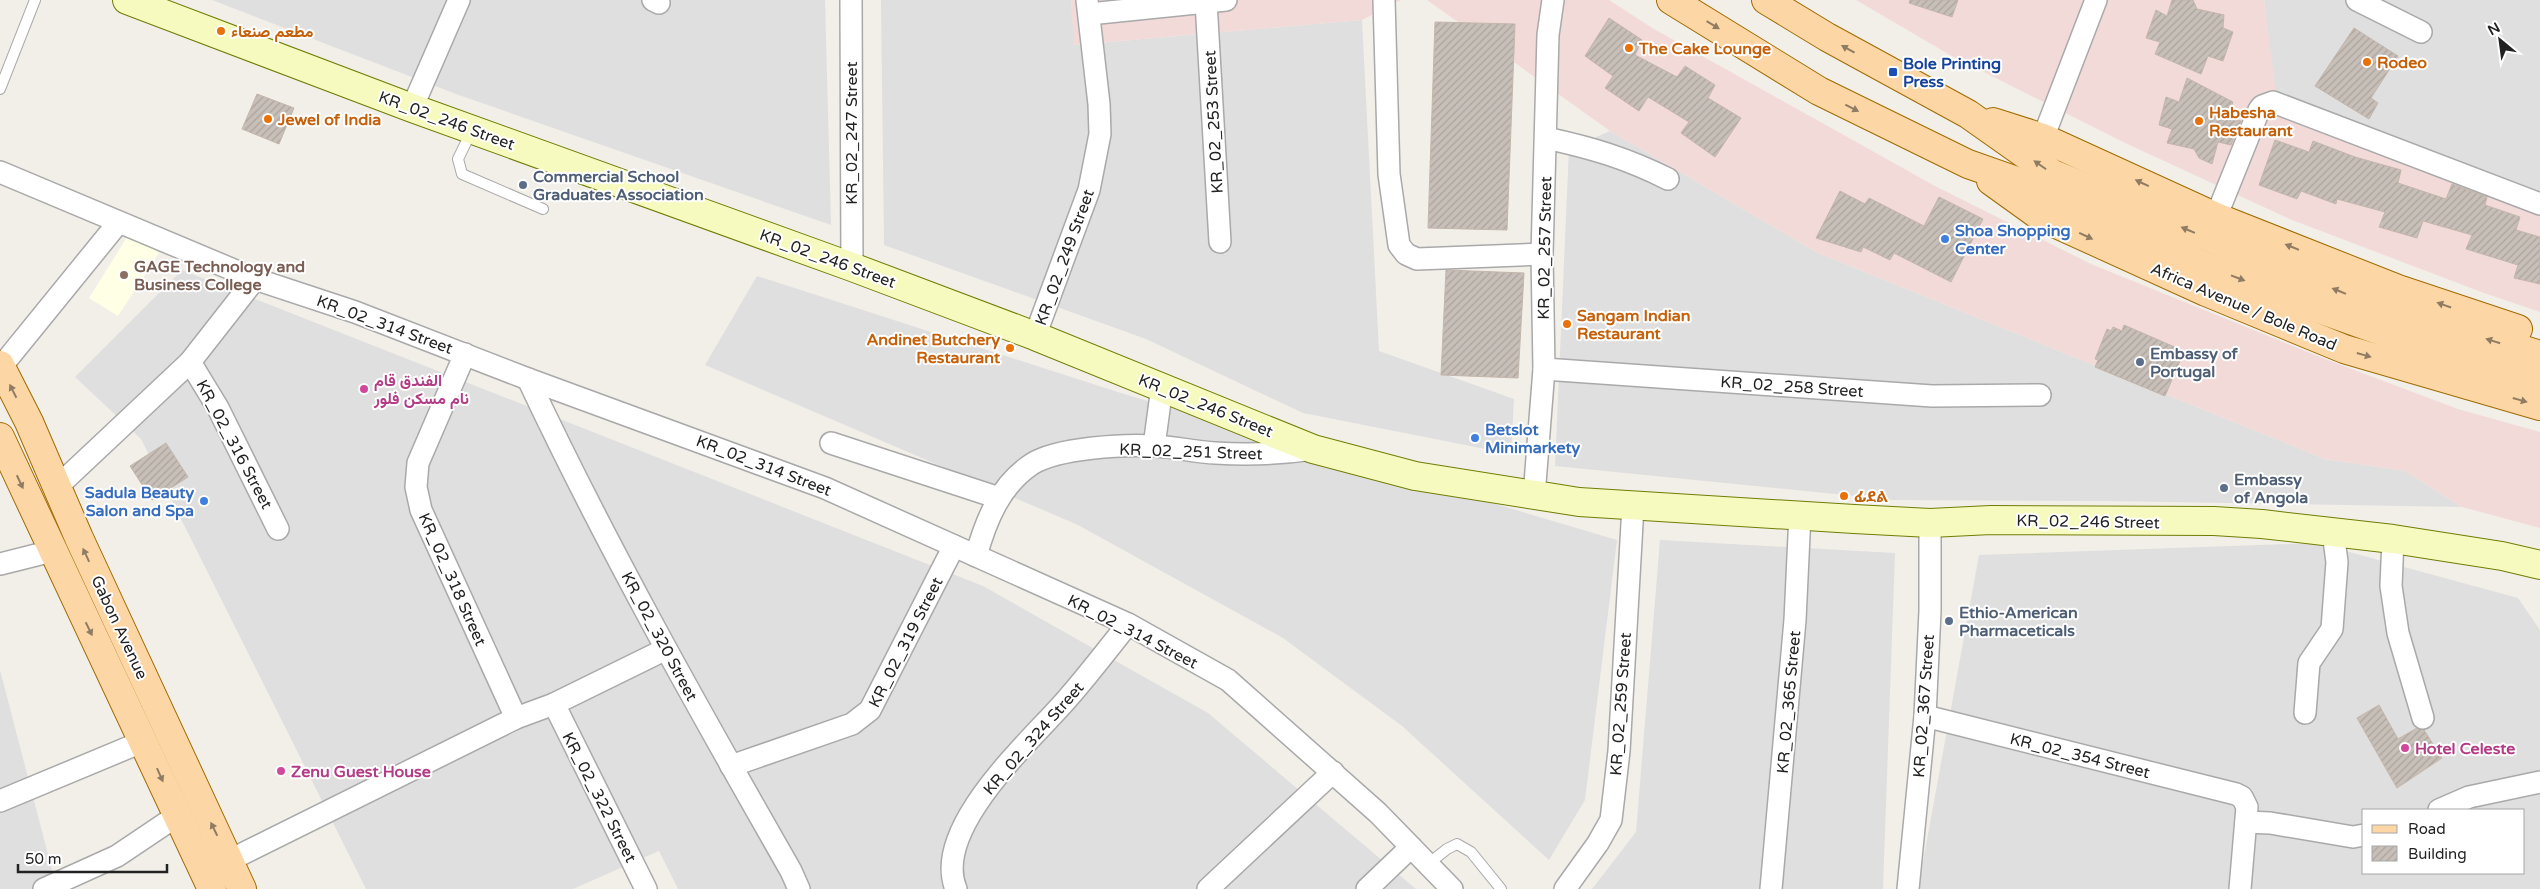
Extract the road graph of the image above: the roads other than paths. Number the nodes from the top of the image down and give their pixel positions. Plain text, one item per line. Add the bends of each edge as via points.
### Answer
1 (35, 0) edge
2 (127, 0) edge
3 (459, 0) edge
4 (851, 0) edge
5 (1384, 0) edge
6 (1553, 0) edge
7 (1671, 0) edge
8 (1766, 0) edge
9 (2096, 0) edge
10 (2357, 0) edge
11 (1216, 1) edge
12 (1088, 7) edge
13 (2421, 32) dead end
14 (0, 89) edge
15 (412, 108) junction
16 (1968, 114) junction
17 (472, 129) junction
18 (1546, 138) junction
19 (2043, 138) junction
20 (1968, 164) junction
21 (0, 172) edge
22 (1668, 179) dead end
23 (2540, 204) edge
24 (543, 209) dead end
25 (2216, 217) junction
26 (118, 223) junction
27 (1220, 242) dead end
28 (1542, 254) junction
29 (852, 267) junction
30 (255, 279) junction
31 (2540, 335) edge
32 (1036, 336) junction
33 (465, 354) junction
34 (2540, 355) edge
35 (190, 362) junction
36 (1, 366) edge
37 (1544, 369) junction
38 (528, 379) junction
39 (2540, 382) edge
40 (1162, 387) junction
41 (2040, 395) dead end
42 (2540, 406) edge
43 (12, 431) edge
44 (831, 443) dead end
45 (1154, 446) junction
46 (1313, 449) junction
47 (58, 486) junction
48 (1534, 496) junction
49 (999, 498) junction
50 (1633, 506) junction
51 (1800, 514) junction
52 (1930, 523) junction
53 (278, 529) dead end
54 (2333, 532) junction
55 (2393, 539) junction
56 (954, 546) junction
57 (52, 551) junction
58 (976, 556) junction
59 (0, 564) edge
60 (2540, 565) edge
61 (1128, 624) junction
62 (666, 649) junction
63 (554, 704) junction
64 (2305, 713) dead end
65 (1925, 716) junction
66 (516, 718) junction
67 (2423, 718) dead end
68 (144, 741) junction
69 (732, 766) junction
70 (1333, 772) junction
71 (2540, 782) edge
72 (0, 801) edge
73 (2441, 809) edge
74 (178, 815) junction
75 (2246, 822) junction
76 (2362, 836) edge
77 (1411, 847) junction
78 (229, 860) junction
79 (1428, 864) junction
80 (208, 881) edge
81 (44, 889) edge
82 (242, 889) edge
83 (646, 889) edge
84 (799, 889) edge
85 (956, 889) edge
86 (1208, 889) edge
87 (1367, 889) edge
88 (1452, 889) edge
89 (1501, 889) edge
90 (1565, 889) edge
91 (1771, 889) edge
92 (1908, 889) edge
93 (2240, 889) edge

1 - 14 lane
2 - 15 street, KR_02_246 Street
3 - 15 street
4 - 29 street, KR_02_247 Street
5 - 28 street via 1388,174 1399,245 1406,254 1417,259
6 - 18 street, KR_02_257 Street via 1548,35
7 -> 20 main road, Africa Avenue / Bole Road via 1819,91
16 -> 8 main road via 1835,42
9 - 19 street
10 - 13 street
11 - 12 street
11 - 27 street, KR_02_253 Street
12 - 32 street, KR_02_249 Street via 1100,134 1090,190
15 - 17 street, KR_02_246 Street
16 - 19 main road
34 -> 16 main road via 2363,300 2053,174
17 - 24 lane via 458,159 462,174
17 - 29 street, KR_02_246 Street
18 - 22 street via 1629,160
18 - 28 street, KR_02_257 Street
25 -> 19 main road
20 -> 39 main road, Africa Avenue / Bole Road via 2054,194 2196,262 2283,296 2398,338
20 -> 42 main road, Africa Avenue / Bole Road via 2041,216 2206,292 2344,349
21 - 26 street, KR_02_314 Street
23 - 25 street via 2273,102 2259,110
31 -> 25 main road via 2398,289
26 - 30 street, KR_02_314 Street
26 - 36 street
28 - 37 street, KR_02_257 Street
29 - 32 street, KR_02_246 Street
30 - 33 street, KR_02_314 Street via 356,312
30 - 35 street
32 - 40 street, KR_02_246 Street
33 - 38 street, KR_02_314 Street
33 - 66 street, KR_02_318 Street via 426,441 418,463 416,487 421,510
35 - 47 street, KR_02_316 Street
35 - 53 street, KR_02_316 Street via 218,408
43 -> 36 main road, Gabon Avenue
37 - 41 street, KR_02_258 Street via 1932,396
37 - 48 street, KR_02_257 Street
38 - 56 street, KR_02_314 Street via 825,488
38 - 62 street, KR_02_320 Street
40 - 45 street
40 - 46 street, KR_02_246 Street
43 - 47 main road, Gabon Avenue
43 -> 57 main road, Gabon Avenue
44 - 49 street
45 - 46 street, KR_02_251 Street via 1255,455
45 - 49 street, KR_02_251 Street via 1078,450 1050,456 1019,475
46 - 48 street, KR_02_246 Street via 1415,476
78 -> 47 main road, Gabon Avenue via 78,538
48 - 50 street, KR_02_246 Street
49 - 58 street, KR_02_251 Street via 988,517
50 - 51 street, KR_02_246 Street
50 - 90 street, KR_02_259 Street via 1619,751 1611,820
51 - 52 street, KR_02_246 Street
51 - 91 street, KR_02_365 Street via 1795,620
52 - 54 street, KR_02_246 Street via 1991,520 2214,521
52 - 65 street, KR_02_367 Street
54 - 55 street, KR_02_246 Street
54 - 64 street via 2337,562 2332,629 2309,663
55 - 60 street, KR_02_246 Street
55 - 67 street via 2391,586 2398,633
56 - 58 street, KR_02_314 Street
56 - 69 street, KR_02_319 Street via 870,710 862,719
57 - 59 street
57 -> 68 main road, Gabon Avenue
58 - 61 street, KR_02_314 Street
61 - 70 street, KR_02_314 Street via 1228,680
61 - 85 street, KR_02_324 Street via 1070,696 998,774 978,803 956,845 952,879
62 - 63 street
62 - 69 street, KR_02_320 Street
63 - 66 street
63 - 83 street, KR_02_322 Street
65 - 75 street, KR_02_354 Street via 2236,794 2242,797 2247,807
65 - 92 street, KR_02_367 Street
66 - 78 street
68 - 72 street
68 -> 74 main road, Gabon Avenue
69 - 84 street, KR_02_320 Street
70 - 77 street, KR_02_314 Street
70 - 86 street
71 - 73 street via 2469,797
74 - 80 main road, Gabon Avenue
74 - 81 street via 116,856
75 - 76 street
75 - 93 street
77 - 79 street, KR_02_314 Street
77 - 87 street
78 - 80 street
78 - 82 main road, Gabon Avenue
79 - 88 street, KR_02_314 Street
79 - 89 lane via 1457,844 1471,852

